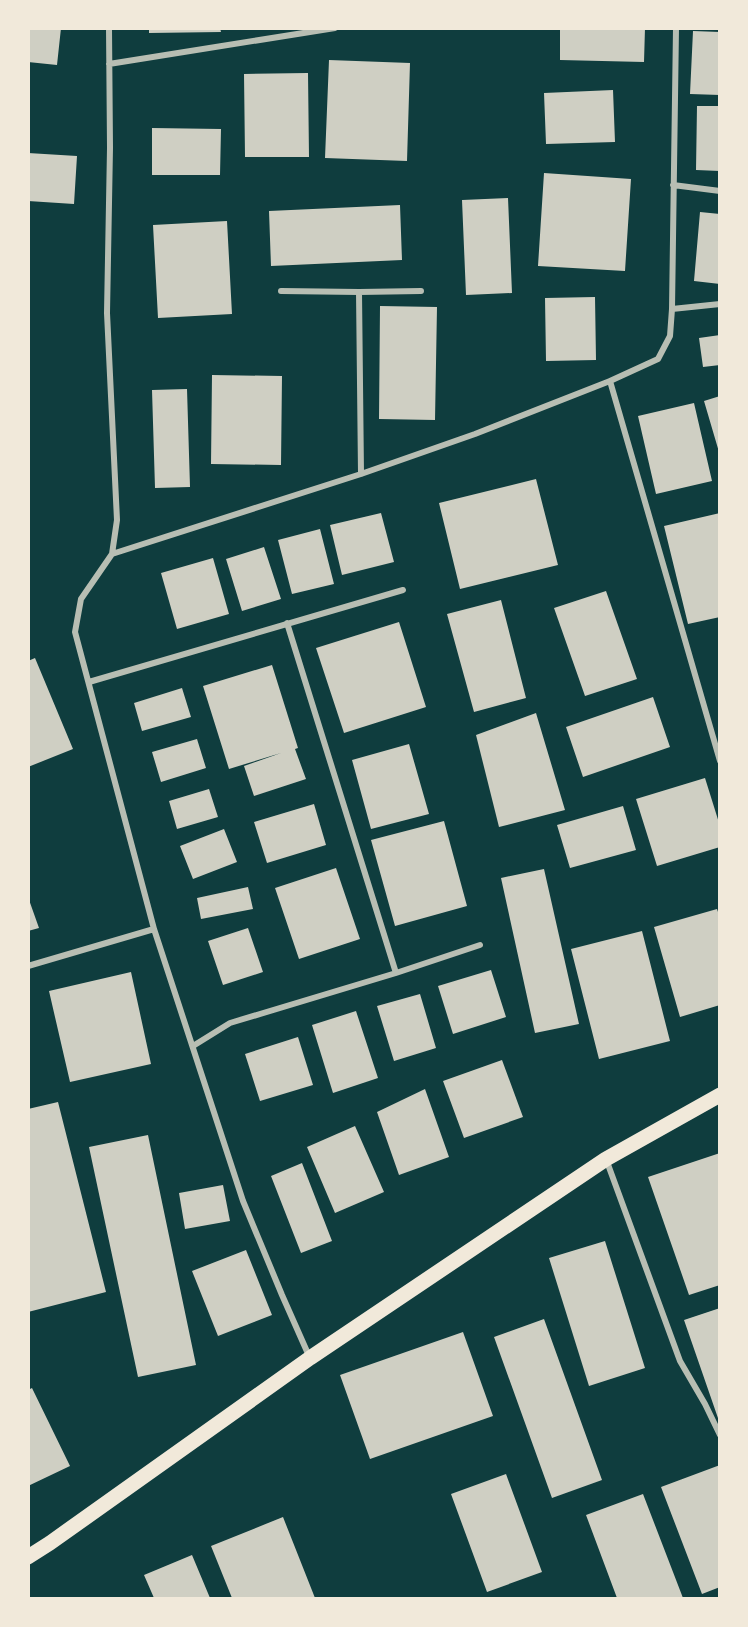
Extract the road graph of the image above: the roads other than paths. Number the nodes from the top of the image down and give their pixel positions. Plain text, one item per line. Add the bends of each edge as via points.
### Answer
1 (109, 28) edge
2 (335, 28) edge
3 (676, 28) edge
4 (109, 64) junction
5 (673, 185) junction
6 (720, 191) edge
7 (281, 291) dead end
8 (421, 291) dead end
9 (359, 292) junction
10 (720, 304) edge
11 (672, 309) junction
12 (610, 381) junction
13 (361, 474) junction
14 (112, 554) junction
15 (403, 590) dead end
16 (287, 623) junction
17 (89, 682) junction
18 (720, 761) edge
19 (154, 930) junction
20 (480, 945) dead end
21 (28, 966) edge
22 (396, 973) junction
23 (193, 1046) junction
24 (720, 1095) edge
25 (606, 1159) junction
26 (310, 1358) junction
27 (720, 1435) edge
28 (28, 1557) edge

1 - 4 street
2 - 4 street
3 - 5 street
4 - 14 street via 107,313 117,520
5 - 6 street
5 - 11 street
7 - 9 street
8 - 9 street
9 - 13 street
10 - 11 street
11 - 12 street via 669,336 658,359
12 - 13 street via 475,435
12 - 18 street
13 - 14 street
14 - 17 street via 81,599 75,632
15 - 16 street
16 - 17 street
16 - 22 street
17 - 19 street
19 - 21 street
19 - 23 street
20 - 22 street
22 - 23 street via 230,1023
23 - 26 street via 243,1201
24 - 25 main road
25 - 26 main road
25 - 27 street via 680,1361
26 - 28 main road

